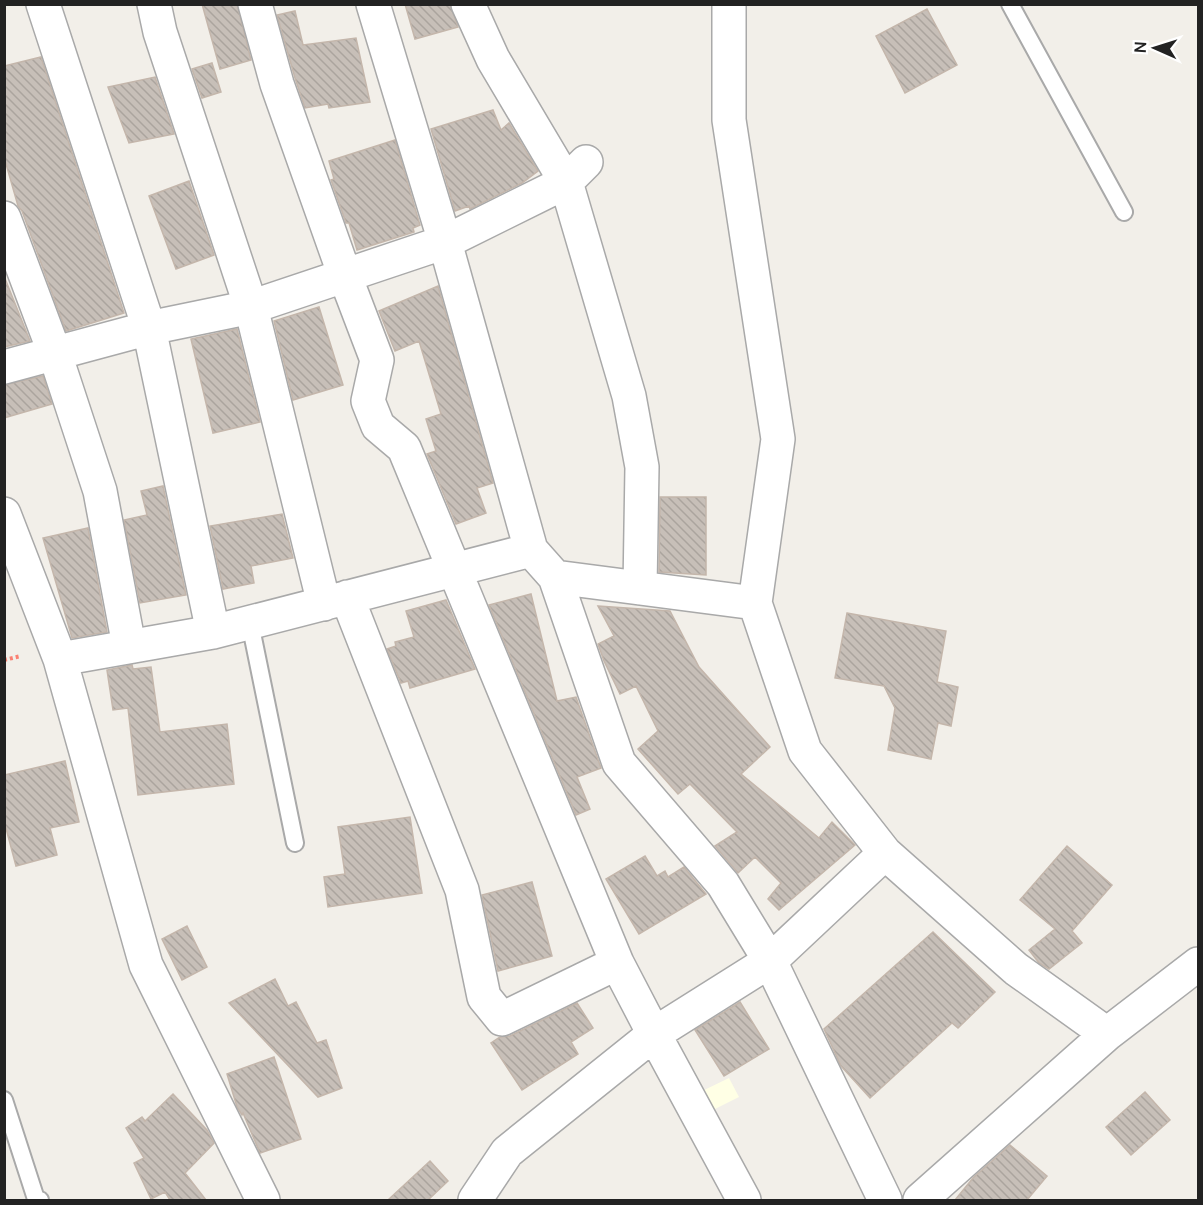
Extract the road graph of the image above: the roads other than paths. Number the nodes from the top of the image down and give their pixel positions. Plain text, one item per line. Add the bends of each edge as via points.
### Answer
1 (43, 4) edge
2 (154, 4) edge
3 (255, 4) edge
4 (373, 4) edge
5 (468, 4) edge
6 (729, 4) edge
7 (1010, 4) edge
8 (576, 172) junction
9 (1124, 212) dead end
10 (4, 218) edge
11 (445, 242) junction
12 (345, 276) junction
13 (250, 307) junction
14 (149, 328) junction
15 (55, 354) junction
16 (4, 367) edge
17 (4, 514) edge
18 (531, 550) junction
19 (453, 570) junction
20 (555, 578) junction
21 (640, 588) junction
22 (336, 601) junction
23 (755, 603) junction
24 (250, 623) junction
25 (213, 632) junction
26 (129, 646) junction
27 (60, 659) junction
28 (296, 843) dead end
29 (885, 853) junction
30 (770, 961) junction
31 (617, 963) junction
32 (1198, 964) edge
33 (654, 1034) junction
34 (1107, 1034) junction
35 (4, 1100) edge
36 (40, 1200) edge
37 (263, 1200) edge
38 (475, 1200) edge
39 (744, 1200) edge
40 (885, 1200) edge
41 (920, 1200) edge

1 - 14 street
2 - 13 street
3 - 12 street via 277,84
4 - 11 street
5 - 8 street via 493,59
6 - 23 street via 729,120 778,439
7 - 9 lane
8 - 11 street
8 - 21 street via 642,467
10 - 15 street
11 - 12 street
11 - 18 street
12 - 13 street
12 - 19 street via 377,360 368,401 378,426 404,448
13 - 14 street
13 - 22 street
14 - 15 street
14 - 25 street
15 - 16 street
15 - 26 street via 100,491
17 - 27 street
18 - 19 street
18 - 20 street
19 - 22 street
19 - 31 street
20 - 21 street
20 - 30 street via 618,763 723,884
21 - 23 street
22 - 24 street
22 - 31 street via 462,890 484,998 502,1019
23 - 29 street via 805,751
24 - 25 street
24 - 28 lane
25 - 26 street
26 - 27 street
27 - 37 street via 146,965
29 - 30 street
29 - 34 street via 1016,969
30 - 33 street
30 - 40 street
31 - 33 street
32 - 34 street
33 - 38 street via 507,1152
33 - 39 street
34 - 41 street
35 - 36 lane via 36,1198

